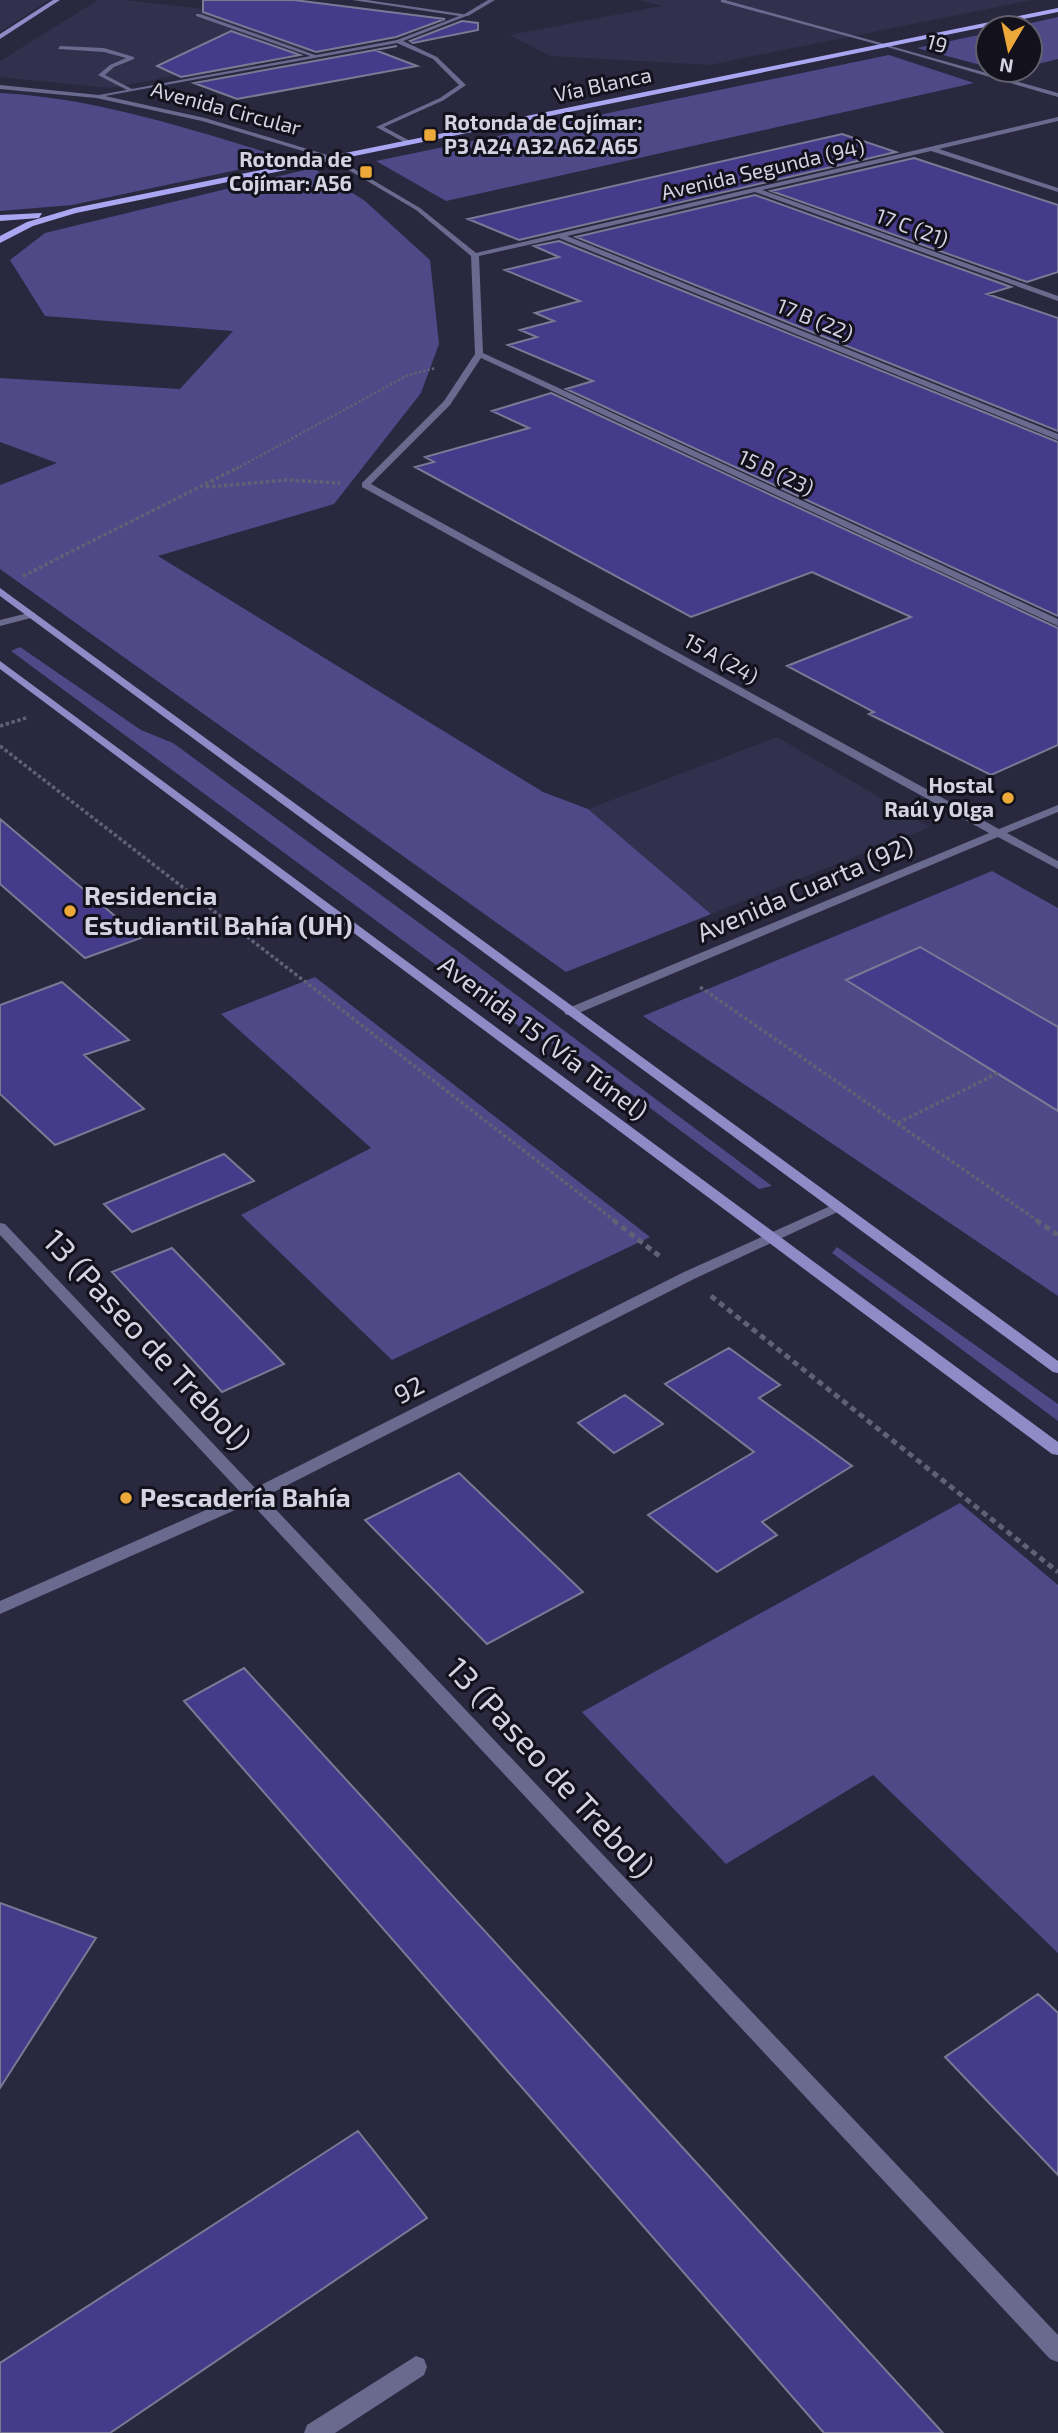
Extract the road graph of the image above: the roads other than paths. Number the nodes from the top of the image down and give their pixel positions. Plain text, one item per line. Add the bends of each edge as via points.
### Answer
1 (57, 0) edge
2 (355, 0) edge
3 (492, 0) edge
4 (723, 1) edge
5 (1058, 10) edge
6 (198, 15) dead end
7 (466, 15) junction
8 (0, 37) edge
9 (398, 41) junction
10 (889, 46) junction
11 (60, 48) dead end
12 (315, 57) junction
13 (0, 87) edge
14 (131, 90) junction
15 (1058, 94) edge
16 (96, 96) junction
17 (1058, 119) edge
18 (408, 142) junction
19 (932, 149) junction
20 (332, 158) junction
21 (754, 190) junction
22 (1058, 190) edge
23 (74, 211) junction
24 (0, 218) edge
25 (559, 235) junction
26 (0, 240) edge
27 (475, 255) junction
28 (1058, 299) edge
29 (479, 354) junction
30 (1058, 437) edge
31 (0, 591) edge
32 (32, 615) junction
33 (0, 623) edge
34 (1058, 623) edge
35 (0, 664) edge
36 (1058, 808) edge
37 (998, 833) junction
38 (1058, 866) edge
39 (570, 1012) junction
40 (837, 1207) junction
41 (0, 1227) edge
42 (769, 1236) junction
43 (1058, 1368) edge
44 (1058, 1450) edge
45 (253, 1496) junction
46 (0, 1608) edge
47 (1058, 2350) edge
48 (416, 2367) dead end
49 (315, 2433) edge

1 - 8 main road
2 - 7 street
3 - 7 street
4 - 10 street, 19
5 - 10 main road, Vía Blanca
6 - 12 street
7 - 9 street
9 - 12 street
9 - 18 street via 435,58 463,85 379,127
10 - 15 street, 19
10 - 18 main road, Vía Blanca
11 - 14 street via 104,50 132,58 101,75
12 - 14 street
13 - 16 street, Avenida Circular
14 - 16 street
16 - 20 street, Avenida Circular via 203,119
17 - 19 street, Avenida Segunda (94)
18 - 20 main road, Vía Blanca
19 - 21 street, Avenida Segunda (94)
19 - 22 street
20 - 23 main road, Vía Blanca
20 - 27 street, Avenida Circular via 418,209
21 - 25 street, Avenida Segunda (94)
21 - 28 street, 17 C (21)
23 - 24 main road, Vía Blanca
23 - 26 main road, Vía Blanca
25 - 27 street, Avenida Segunda (94)
25 - 30 street, 17 B (22)
27 - 29 street
29 - 34 street, 15 B (23)
29 - 37 street, 15 A (24) via 447,403 365,485
31 - 32 main road, Avenida 15 (Vía Túnel)
32 - 33 street
32 - 39 main road, Avenida 15 (Vía Túnel)
35 - 42 main road, Avenida 15 (Vía Túnel)
36 - 37 street, Avenida Cuarta (92)
37 - 38 street, 15 A (24)
37 - 39 street, Avenida Cuarta (92)
39 - 40 main road, Avenida 15 (Vía Túnel)
40 - 42 street, 92
40 - 43 main road, Avenida 15 (Vía Túnel)
41 - 45 street, 13 (Paseo de Trebol)
42 - 44 main road, Avenida 15 (Vía Túnel)
42 - 45 street, 92
45 - 46 street, 92
45 - 47 street, 13 (Paseo de Trebol)
48 - 49 street

